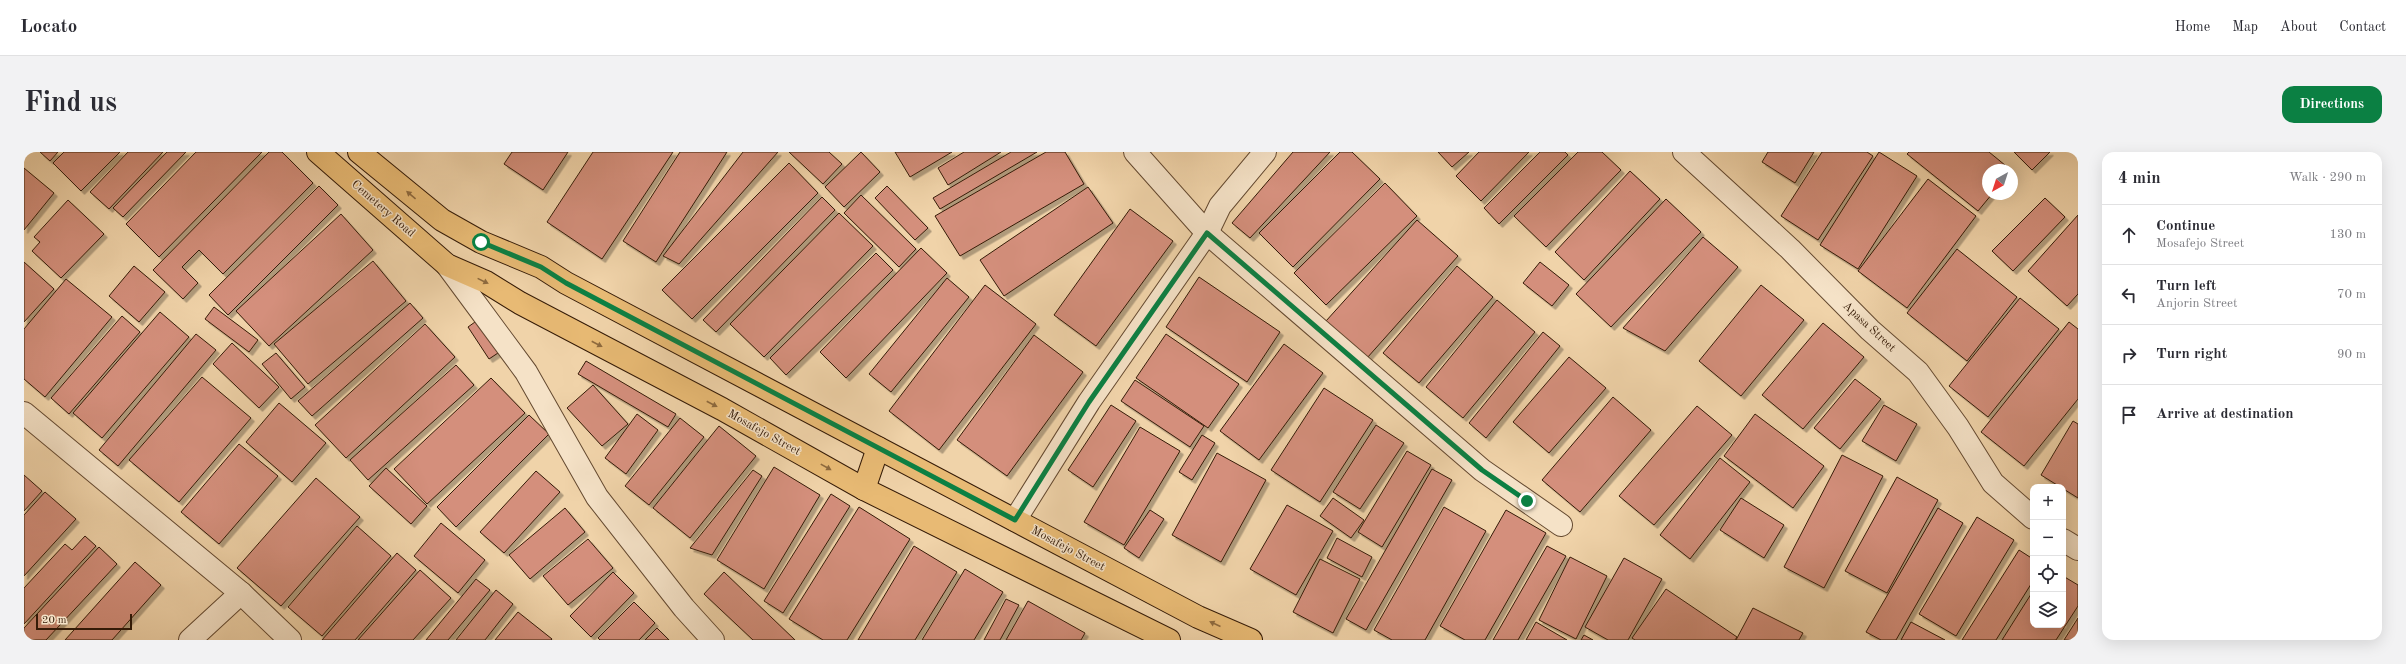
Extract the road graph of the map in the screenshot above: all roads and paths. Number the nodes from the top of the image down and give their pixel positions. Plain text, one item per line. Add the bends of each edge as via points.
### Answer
1 (318, 152) edge
2 (359, 152) edge
3 (1135, 152) edge
4 (1265, 152) edge
5 (1684, 152) edge
6 (1207, 233) junction
7 (447, 265) junction
8 (24, 413) edge
9 (878, 448) junction
10 (864, 489) junction
11 (2030, 515) edge
12 (1015, 520) junction
13 (1561, 525) dead end
14 (2066, 542) edge
15 (2078, 549) edge
16 (242, 593) junction
17 (190, 640) edge
18 (290, 640) edge
19 (713, 640) edge
20 (1169, 640) edge
21 (1250, 640) edge

1 - 7 main road, Cemetery Road
9 -> 2 main road, Mosafejo Street via 566,283 541,267 481,242 442,220
3 - 6 street
4 - 6 street via 1220,206
5 - 11 street, Apasa Street via 1790,249 1870,330 1918,372 1958,427 1993,483
6 - 12 street via 1089,402
6 - 13 street via 1482,470
7 -> 10 main road, Mosafejo Street via 486,282 520,303 722,409
7 - 19 street via 526,372 597,497 684,608
8 - 16 street
9 - 10 main road
9 - 12 main road, Mosafejo Street
10 - 20 main road, Mosafejo Street
21 -> 12 main road, Mosafejo Street via 1198,617
14 - 15 street
16 - 17 street
16 - 18 street

